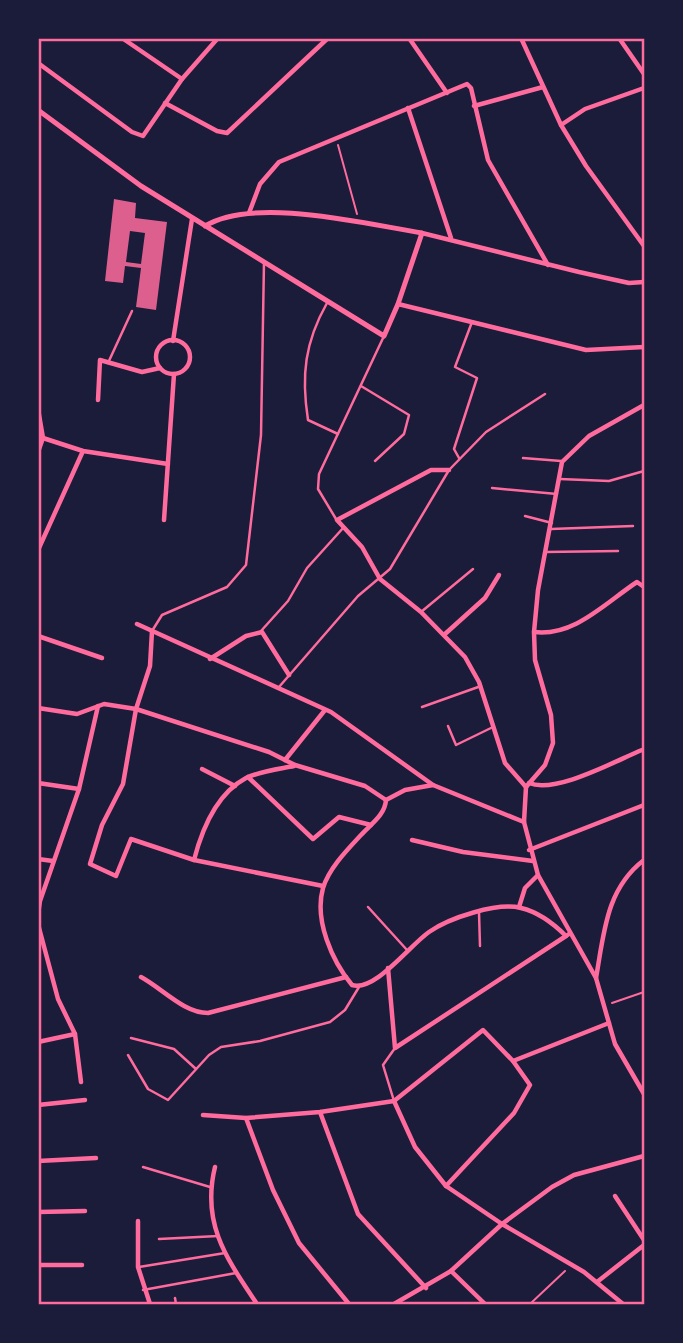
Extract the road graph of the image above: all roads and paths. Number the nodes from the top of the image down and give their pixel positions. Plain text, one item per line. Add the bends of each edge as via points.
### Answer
1 (122, 38) edge
2 (218, 38) edge
3 (328, 38) edge
4 (409, 38) edge
5 (522, 38) edge
6 (619, 38) edge
7 (38, 63) edge
8 (645, 74) edge
9 (182, 79) junction
10 (542, 87) junction
11 (645, 89) edge
12 (447, 93) junction
13 (165, 103) junction
14 (474, 106) junction
15 (408, 108) junction
16 (38, 110) edge
17 (561, 125) junction
18 (335, 137) junction
19 (249, 213) junction
20 (192, 219) junction
21 (360, 223) junction
22 (205, 226) junction
23 (422, 233) junction
24 (451, 239) junction
25 (645, 246) edge
26 (264, 262) junction
27 (548, 264) junction
28 (645, 282) edge
29 (327, 303) junction
30 (398, 304) junction
31 (131, 311) dead end
32 (472, 322) junction
33 (384, 336) junction
34 (173, 341) junction
35 (645, 347) edge
36 (108, 363) junction
37 (160, 368) junction
38 (174, 374) junction
39 (361, 386) junction
40 (545, 394) dead end
41 (98, 400) dead end
42 (645, 405) edge
43 (38, 408) edge
44 (338, 434) junction
45 (43, 438) junction
46 (82, 451) junction
47 (38, 452) edge
48 (523, 458) dead end
49 (459, 459) junction
50 (375, 461) dead end
51 (562, 461) junction
52 (168, 464) junction
53 (449, 470) junction
54 (645, 471) edge
55 (560, 480) junction
56 (492, 488) dead end
57 (557, 494) junction
58 (526, 516) dead end
59 (163, 520) dead end
60 (337, 520) junction
61 (551, 526) junction
62 (633, 526) dead end
63 (344, 527) junction
64 (39, 548) edge
65 (618, 551) dead end
66 (545, 552) junction
67 (472, 569) dead end
68 (499, 575) dead end
69 (380, 579) junction
70 (645, 587) edge
71 (421, 612) junction
72 (137, 624) dead end
73 (152, 631) junction
74 (260, 632) junction
75 (534, 632) junction
76 (445, 634) junction
77 (38, 636) edge
78 (103, 658) dead end
79 (210, 659) junction
80 (289, 676) junction
81 (481, 686) junction
82 (279, 687) junction
83 (99, 705) junction
84 (422, 707) dead end
85 (38, 708) edge
86 (136, 709) junction
87 (326, 710) junction
88 (449, 726) dead end
89 (493, 726) junction
90 (642, 750) dead end
91 (285, 760) junction
92 (295, 765) junction
93 (201, 769) dead end
94 (248, 777) junction
95 (38, 783) edge
96 (433, 785) junction
97 (528, 785) junction
98 (235, 786) junction
99 (79, 789) junction
100 (386, 800) junction
101 (645, 805) edge
102 (524, 822) junction
103 (371, 825) junction
104 (412, 840) dead end
105 (529, 850) junction
106 (38, 859) edge
107 (194, 860) junction
108 (533, 860) junction
109 (645, 860) edge
110 (53, 861) junction
111 (538, 875) junction
112 (323, 886) junction
113 (368, 907) dead end
114 (519, 907) junction
115 (479, 912) junction
116 (38, 914) edge
117 (38, 924) edge
118 (568, 935) junction
119 (480, 947) dead end
120 (407, 950) junction
121 (388, 968) junction
122 (141, 977) dead end
123 (346, 977) junction
124 (596, 978) junction
125 (359, 987) junction
126 (645, 992) edge
127 (604, 1005) junction
128 (609, 1023) junction
129 (75, 1034) junction
130 (131, 1038) dead end
131 (38, 1042) edge
132 (395, 1048) junction
133 (128, 1055) dead end
134 (513, 1061) junction
135 (196, 1069) junction
136 (81, 1082) dead end
137 (645, 1094) edge
138 (85, 1100) dead end
139 (394, 1101) junction
140 (38, 1105) edge
141 (320, 1112) junction
142 (203, 1115) dead end
143 (246, 1118) junction
144 (645, 1156) edge
145 (96, 1158) dead end
146 (38, 1161) edge
147 (143, 1167) dead end
148 (215, 1167) dead end
149 (446, 1186) junction
150 (210, 1187) junction
151 (615, 1196) dead end
152 (85, 1211) dead end
153 (38, 1212) edge
154 (138, 1221) dead end
155 (502, 1224) junction
156 (218, 1237) junction
157 (159, 1240) dead end
158 (645, 1240) edge
159 (645, 1245) edge
160 (225, 1253) junction
161 (38, 1265) edge
162 (82, 1265) dead end
163 (571, 1265) junction
164 (138, 1267) junction
165 (452, 1270) junction
166 (236, 1273) junction
167 (597, 1282) junction
168 (426, 1288) junction
169 (143, 1290) junction
170 (175, 1298) dead end
171 (150, 1304) edge
172 (176, 1304) edge
173 (222, 1304) edge
174 (227, 1304) edge
175 (257, 1304) edge
176 (349, 1304) edge
177 (394, 1304) edge
178 (485, 1304) edge
179 (530, 1304) edge
180 (624, 1304) edge

1 - 9 street
2 - 9 street
3 - 13 street via 223,133
4 - 12 street
5 - 10 street
6 - 8 street
7 - 13 street via 141,136
9 - 13 street
10 - 14 street
10 - 17 street
11 - 17 street via 585,109
12 - 14 street via 470,85
12 - 15 street
14 - 27 street via 488,160
15 - 18 street
15 - 24 street
16 - 20 street
17 - 25 street
18 - 19 street via 279,162 260,184
18 - 21 path
19 - 21 street
19 - 22 street
20 - 22 street
20 - 34 street
21 - 23 street
22 - 26 street
23 - 24 street
23 - 30 street
24 - 27 street
26 - 29 street
26 - 73 lane via 261,435 250,545 242,573 221,591 162,615
27 - 28 street via 629,283
29 - 33 street
29 - 44 lane via 306,349 303,388 308,420
30 - 32 street
30 - 33 street
31 - 36 lane
32 - 35 street via 586,350
32 - 49 lane via 455,368 477,378 454,449
33 - 39 lane
34 - 37 street via 163,344 157,353
34 - 38 street via 186,346 190,355 186,368
36 - 37 street via 142,372
36 - 41 street via 100,360
37 - 38 street
38 - 52 street
39 - 44 lane
39 - 50 lane via 409,415 404,434
40 - 49 lane via 486,432
42 - 51 street via 602,427
43 - 45 street
44 - 60 lane via 319,474 318,489
45 - 46 street
45 - 47 street
46 - 52 street
46 - 64 street
48 - 51 lane
49 - 53 lane
51 - 55 street
52 - 59 street
53 - 60 street via 431,470
53 - 69 lane via 397,560
54 - 55 lane via 609,481
55 - 57 street
56 - 57 lane
57 - 61 street
58 - 61 lane
60 - 63 street
61 - 62 lane
61 - 66 street
63 - 69 street
63 - 74 lane
65 - 66 lane
66 - 75 street
67 - 71 lane
68 - 76 street via 485,598
69 - 71 street
69 - 80 lane via 358,596
70 - 75 street via 634,584 567,628
71 - 76 street
72 - 73 street
73 - 79 street
73 - 86 street via 150,666
74 - 79 street
74 - 80 street
75 - 97 street via 535,660 554,729 550,755
76 - 81 street
77 - 78 street
79 - 82 street
80 - 82 lane
81 - 84 lane
81 - 89 street
82 - 87 street
83 - 85 street via 77,714
83 - 86 street
83 - 99 street
86 - 91 street
86 - 107 street via 123,784 99,833 90,864 117,876 131,839
87 - 91 street
87 - 96 street
88 - 89 lane via 456,745
89 - 97 street via 505,763
90 - 97 street via 554,785
91 - 92 street
92 - 94 street
92 - 100 street via 365,786
93 - 98 street
94 - 98 street
94 - 103 street via 313,839 339,817
95 - 99 street
96 - 100 street via 405,790
96 - 102 street
97 - 102 street
98 - 107 street via 206,822
99 - 110 street
100 - 103 street
101 - 105 street
102 - 105 street
103 - 112 street via 339,860
104 - 108 street via 463,852
105 - 108 street
106 - 110 street
107 - 112 street
108 - 111 street
109 - 124 street via 624,878 612,900
110 - 116 street
111 - 114 street via 526,888
111 - 118 street
112 - 123 street via 326,934
113 - 120 lane
114 - 115 street
114 - 118 street
115 - 119 lane
115 - 120 street via 447,921
117 - 129 street via 58,999
118 - 124 street
118 - 132 street
120 - 121 street
121 - 125 street
121 - 132 street
122 - 123 street via 190,1011 208,1013
123 - 125 street
124 - 127 street
125 - 135 lane via 345,1010 330,1022 221,1047
126 - 127 path
127 - 128 street
128 - 134 street
128 - 137 street via 621,1059
129 - 131 street
129 - 136 street
130 - 135 lane via 174,1049
132 - 139 lane via 383,1065
133 - 135 lane via 148,1089 168,1100
134 - 139 street via 483,1030
134 - 149 street via 530,1085 514,1113
138 - 140 street
139 - 141 street
139 - 149 street via 415,1147
141 - 143 street
141 - 168 street via 358,1214
142 - 143 street
143 - 176 street via 299,1243
144 - 155 street via 574,1175
145 - 146 street
147 - 150 lane
148 - 150 street
149 - 155 street
150 - 156 street via 209,1209
151 - 158 street
152 - 153 street
154 - 164 street
155 - 163 street
155 - 165 street
156 - 157 lane
156 - 160 street
159 - 167 street
160 - 164 lane
160 - 166 street
161 - 162 street
163 - 167 street
163 - 179 path
164 - 169 street
165 - 168 street
165 - 178 street
166 - 169 lane
166 - 175 street
167 - 180 street
168 - 177 street
169 - 171 street
170 - 172 lane
173 - 174 lane

